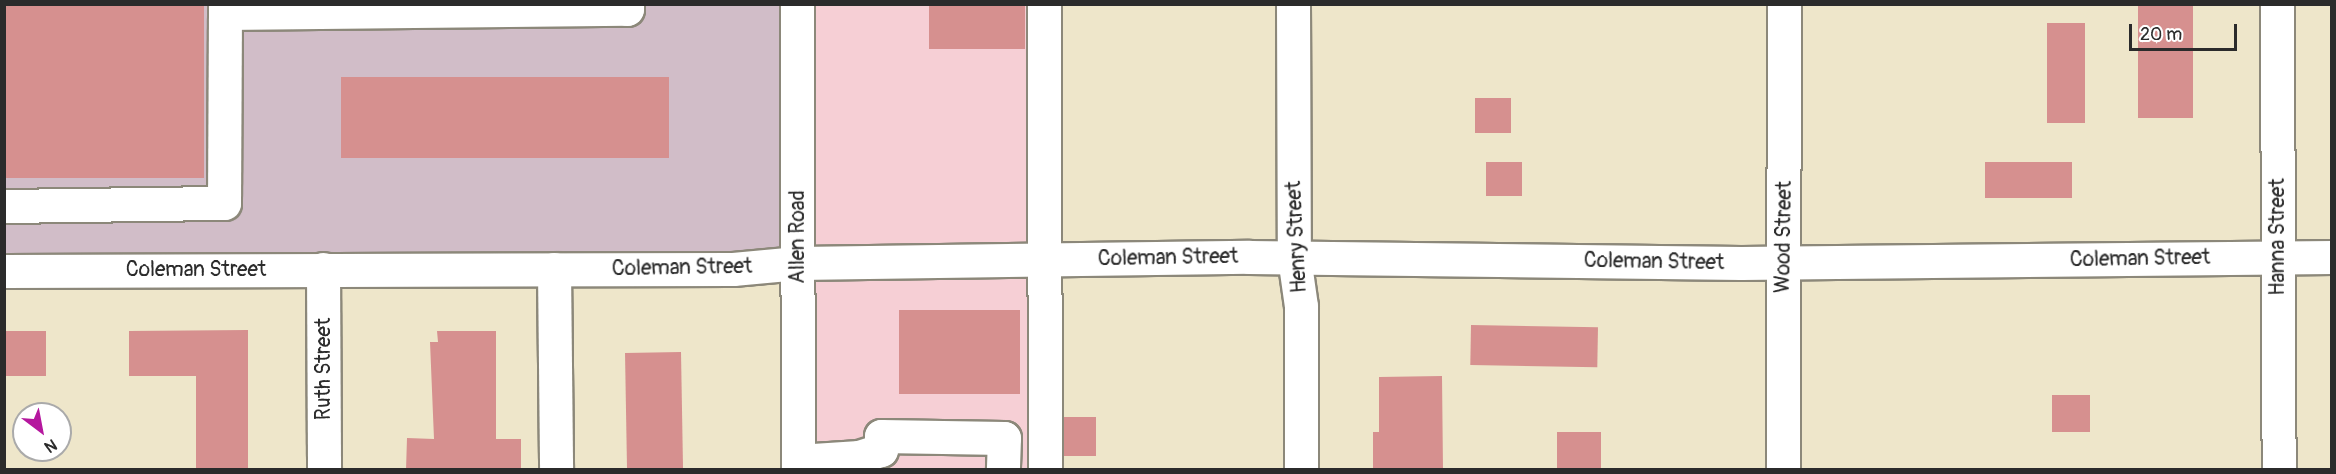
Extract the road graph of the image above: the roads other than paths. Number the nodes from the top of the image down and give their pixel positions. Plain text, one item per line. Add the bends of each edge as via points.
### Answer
1 (627, 4) edge
2 (797, 4) edge
3 (1044, 4) edge
4 (1293, 4) edge
5 (1784, 4) edge
6 (2277, 4) edge
7 (225, 9) edge
8 (4, 206) edge
9 (1294, 257) junction
10 (2278, 257) junction
11 (2331, 257) edge
12 (1044, 261) junction
13 (1784, 262) junction
14 (798, 263) junction
15 (323, 269) junction
16 (554, 269) junction
17 (4, 271) edge
18 (881, 460) edge
19 (798, 465) edge
20 (324, 470) edge
21 (556, 470) edge
22 (1003, 470) edge
23 (1045, 470) edge
24 (1300, 470) edge
25 (1783, 470) edge
26 (2279, 470) edge

1 - 7 street via 627,9
2 - 14 street, Allen Road
3 - 12 street
4 - 9 street, Henry Street
5 - 13 street, Wood Street
6 - 10 street, Hanna Street
7 - 8 street via 224,203
9 - 12 street, Coleman Street
9 - 13 street, Coleman Street
9 - 24 street, Henry Street via 1301,306
10 - 11 street, Coleman Street
10 - 13 street, Coleman Street
10 - 26 street, Hanna Street
12 - 14 street, Coleman Street
12 - 23 street
13 - 25 street, Wood Street
14 - 16 street, Coleman Street via 734,269
14 - 19 street, Allen Road
15 - 16 street, Coleman Street
15 - 17 street, Coleman Street
15 - 20 street, Ruth Street
16 - 21 street
18 - 19 street via 859,457
18 - 22 street via 881,436 1004,438

